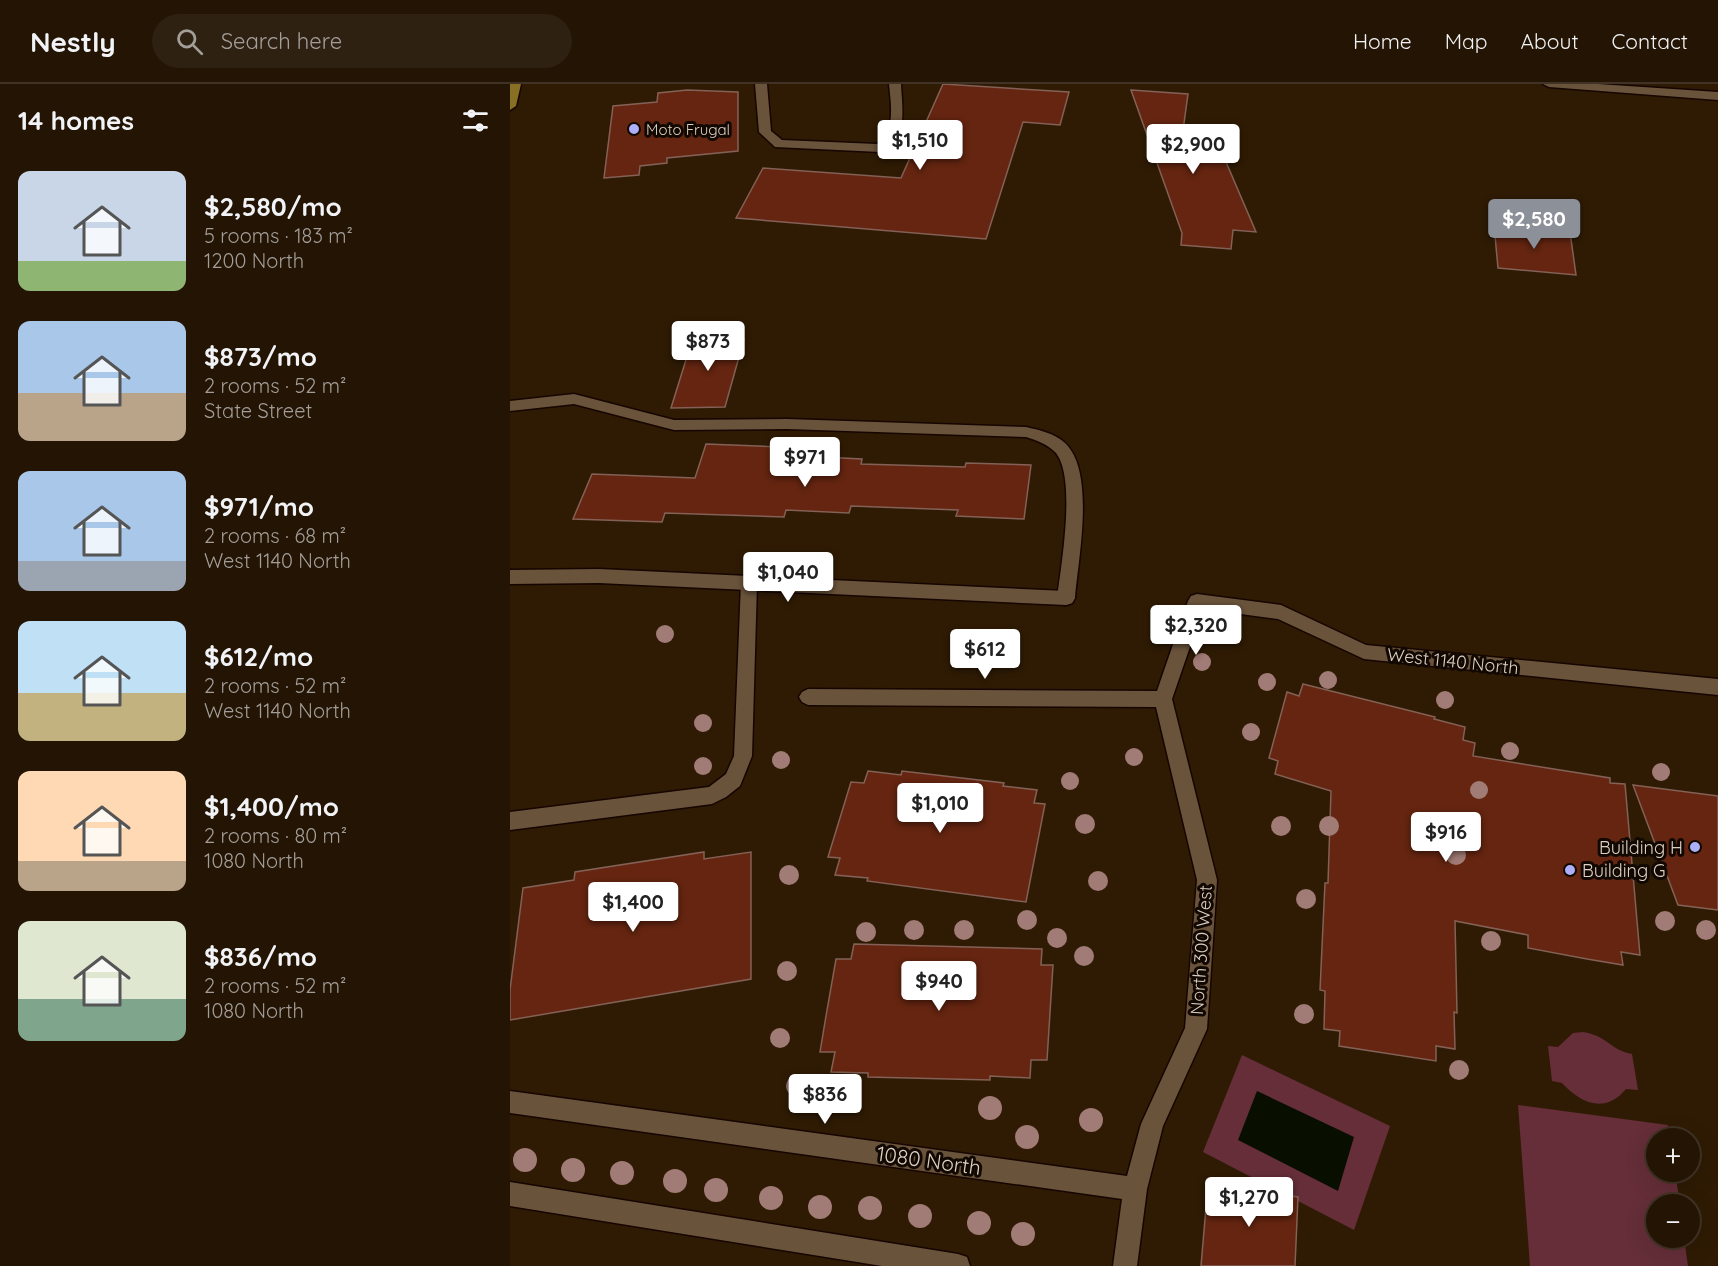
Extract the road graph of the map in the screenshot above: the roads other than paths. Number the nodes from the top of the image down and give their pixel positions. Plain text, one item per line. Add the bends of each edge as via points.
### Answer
1 (515, 84) edge
2 (760, 84) edge
3 (895, 84) edge
4 (1549, 84) edge
5 (1718, 96) edge
6 (510, 106) edge
7 (510, 406) edge
8 (510, 577) edge
9 (749, 583) junction
10 (1718, 687) edge
11 (808, 697) dead end
12 (1163, 699) junction
13 (510, 821) edge
14 (510, 1102) edge
15 (1135, 1189) junction
16 (510, 1194) edge
17 (958, 1266) edge
18 (1125, 1266) edge

1 - 6 main road
2 - 3 street via 765,132 779,144 880,148 890,142 897,129
4 - 5 street
7 - 9 street via 574,399 674,425 788,424 1026,432 1046,438 1062,450 1072,469 1074,508 1066,598
8 - 9 street via 599,576
9 - 13 street via 743,756 738,775 728,785 711,795
10 - 12 street, West 1140 North via 1364,652 1281,612 1197,601
11 - 12 street
12 - 15 street, North 300 West via 1207,880 1196,1029 1152,1124
14 - 15 street, 1080 North
15 - 18 street, North 300 West
16 - 17 street

